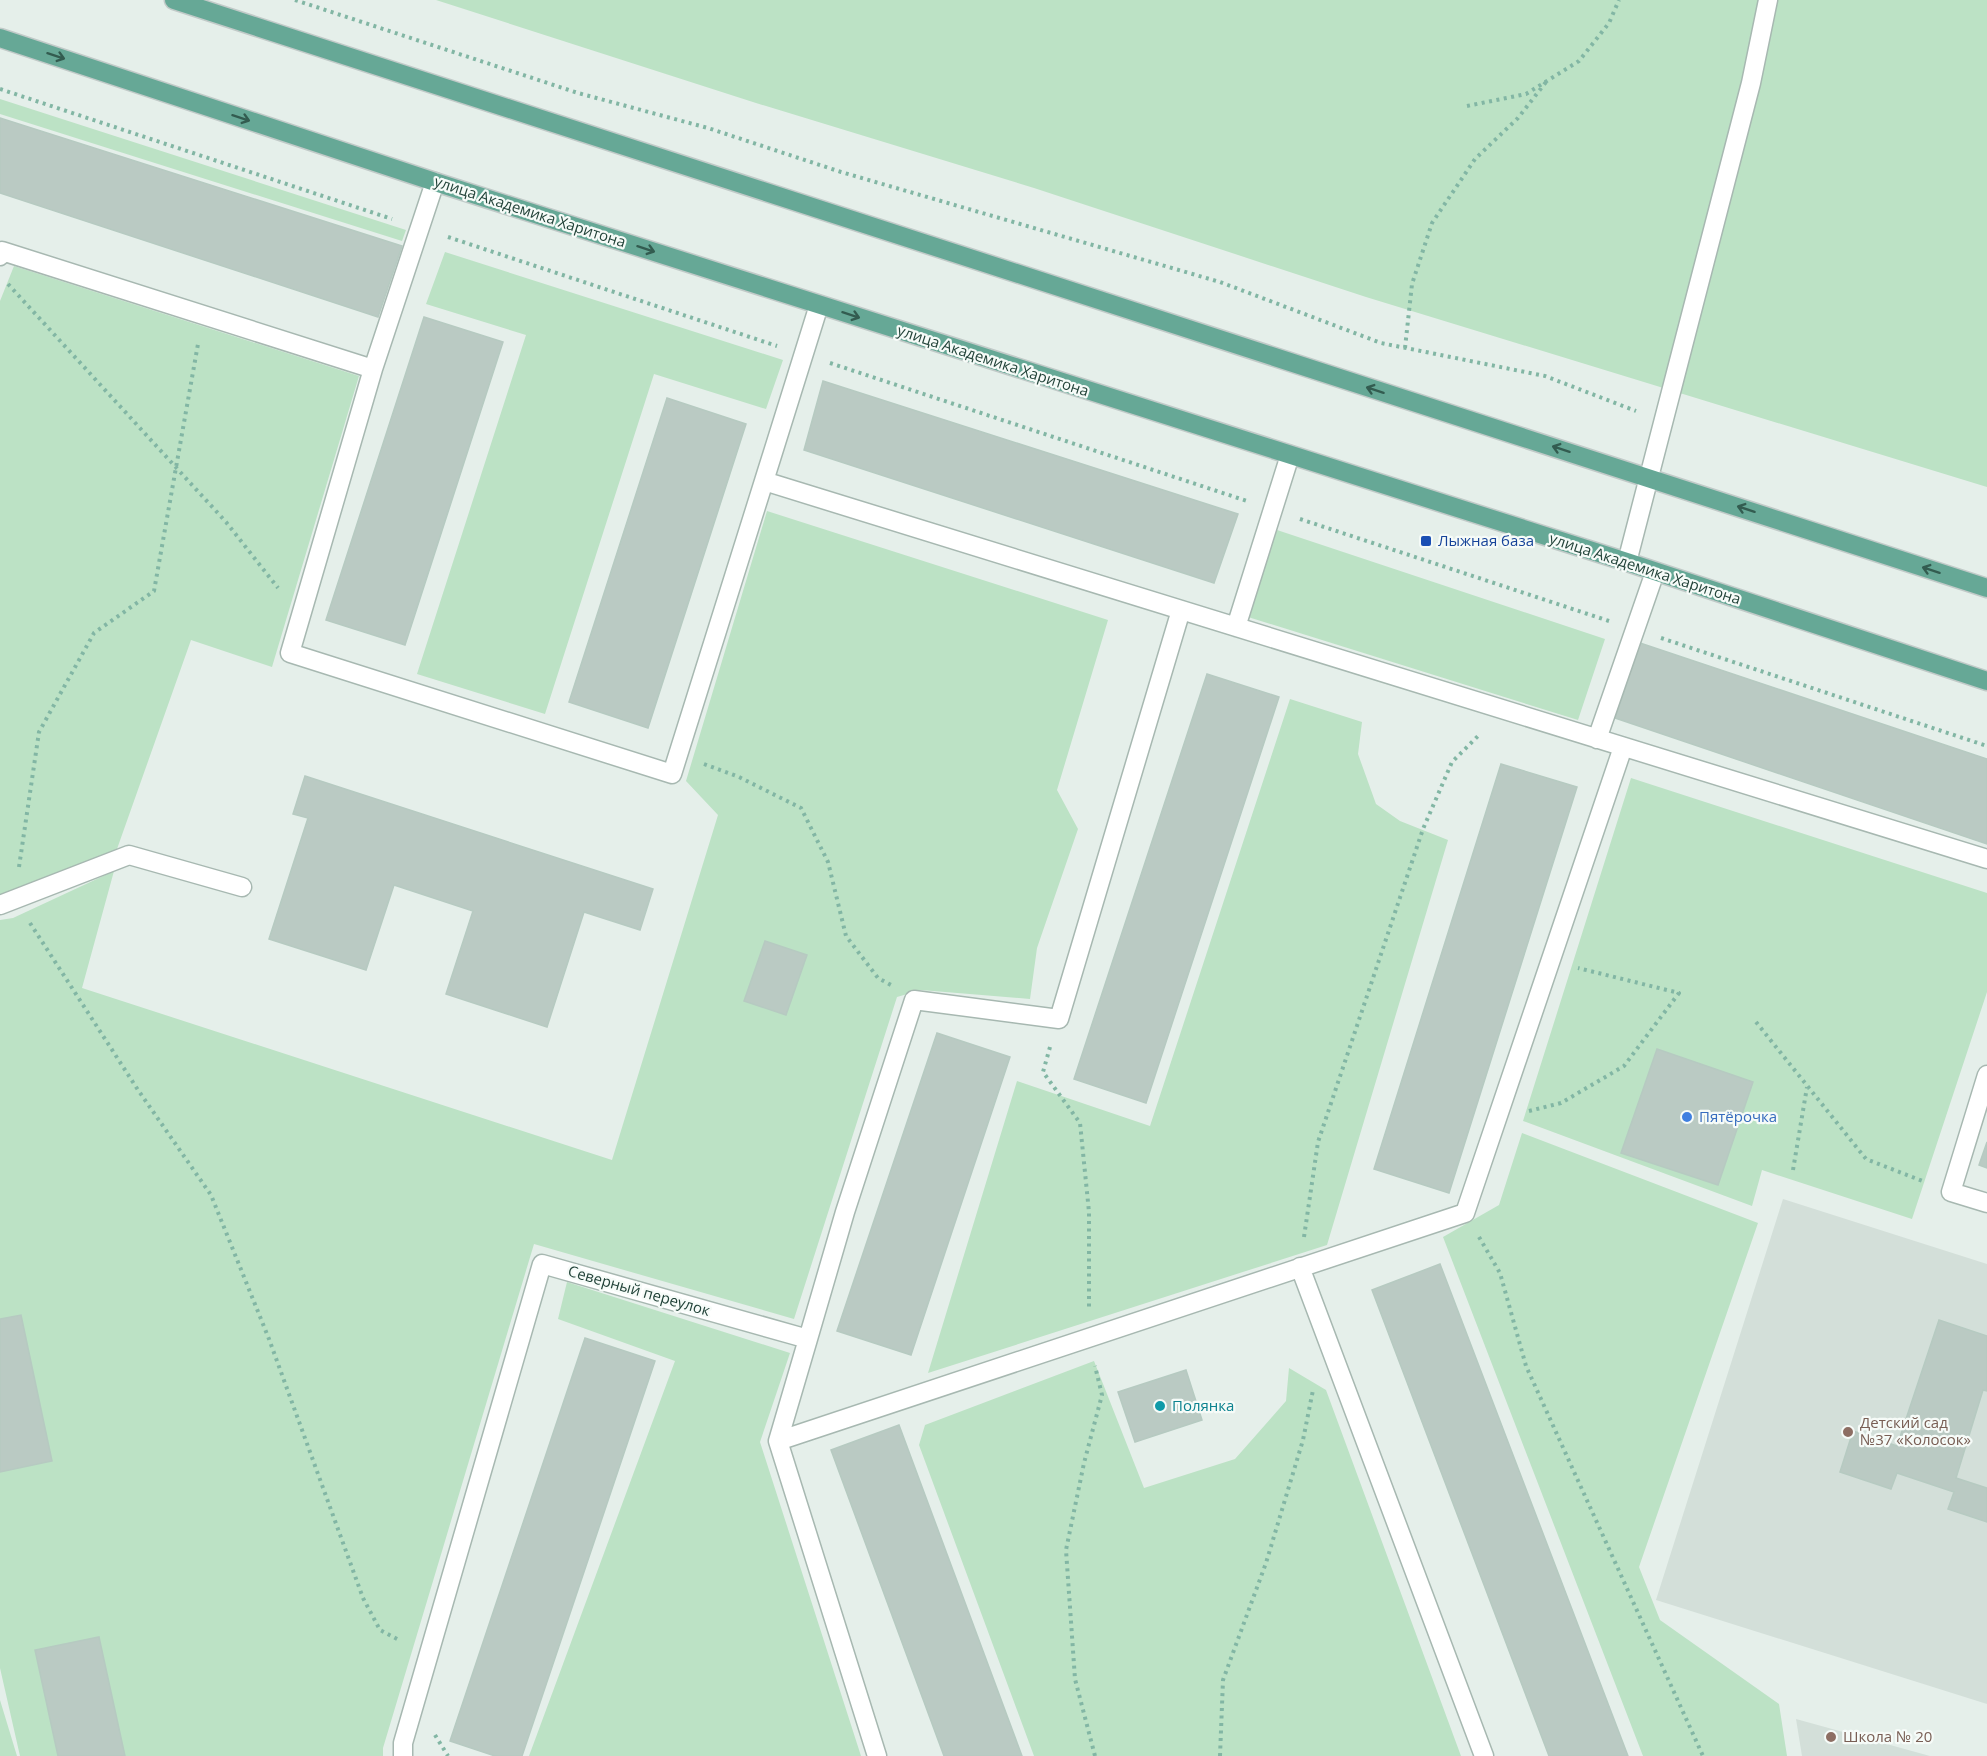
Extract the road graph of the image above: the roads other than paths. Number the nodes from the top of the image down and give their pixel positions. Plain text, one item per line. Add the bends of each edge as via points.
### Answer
1 (174, 0) edge
2 (1768, 0) edge
3 (0, 38) edge
4 (435, 182) junction
5 (1, 252) edge
6 (819, 305) junction
7 (374, 369) junction
8 (1290, 455) junction
9 (1650, 477) junction
10 (764, 481) junction
11 (1627, 562) junction
12 (1654, 572) junction
13 (1987, 588) edge
14 (1181, 610) junction
15 (1236, 627) junction
16 (1987, 681) edge
17 (1597, 739) junction
18 (1623, 747) junction
19 (1987, 859) edge
20 (242, 888) dead end
21 (7, 902) edge
22 (1987, 1075) edge
23 (1987, 1203) edge
24 (1300, 1267) junction
25 (808, 1339) junction
26 (778, 1441) junction
27 (403, 1756) edge
28 (877, 1756) edge
29 (1484, 1756) edge

9 -> 1 main road
2 - 9 street via 1751,83
3 -> 4 main road, улица Академика Харитона
4 -> 6 main road, улица Академика Харитона
4 - 7 street
5 - 7 street
6 -> 8 main road, улица Академика Харитона
6 - 10 street
7 - 10 street via 290,653 672,774
8 - 11 main road, улица Академика Харитона
8 - 15 street
9 - 11 street
13 -> 9 main road
10 - 14 street
11 - 12 main road, улица Академика Харитона
12 - 16 main road, улица Академика Харитона
12 - 17 street
14 - 15 street
14 - 25 street via 1059,1019 914,1000
15 - 17 street
17 - 18 street
18 - 19 street
18 - 24 street via 1465,1213
20 - 21 street via 129,855
22 - 23 street via 1951,1192
24 - 26 street
24 - 29 street
25 - 26 street
25 - 27 street, Северный переулок via 542,1264 403,1743
26 - 28 street

